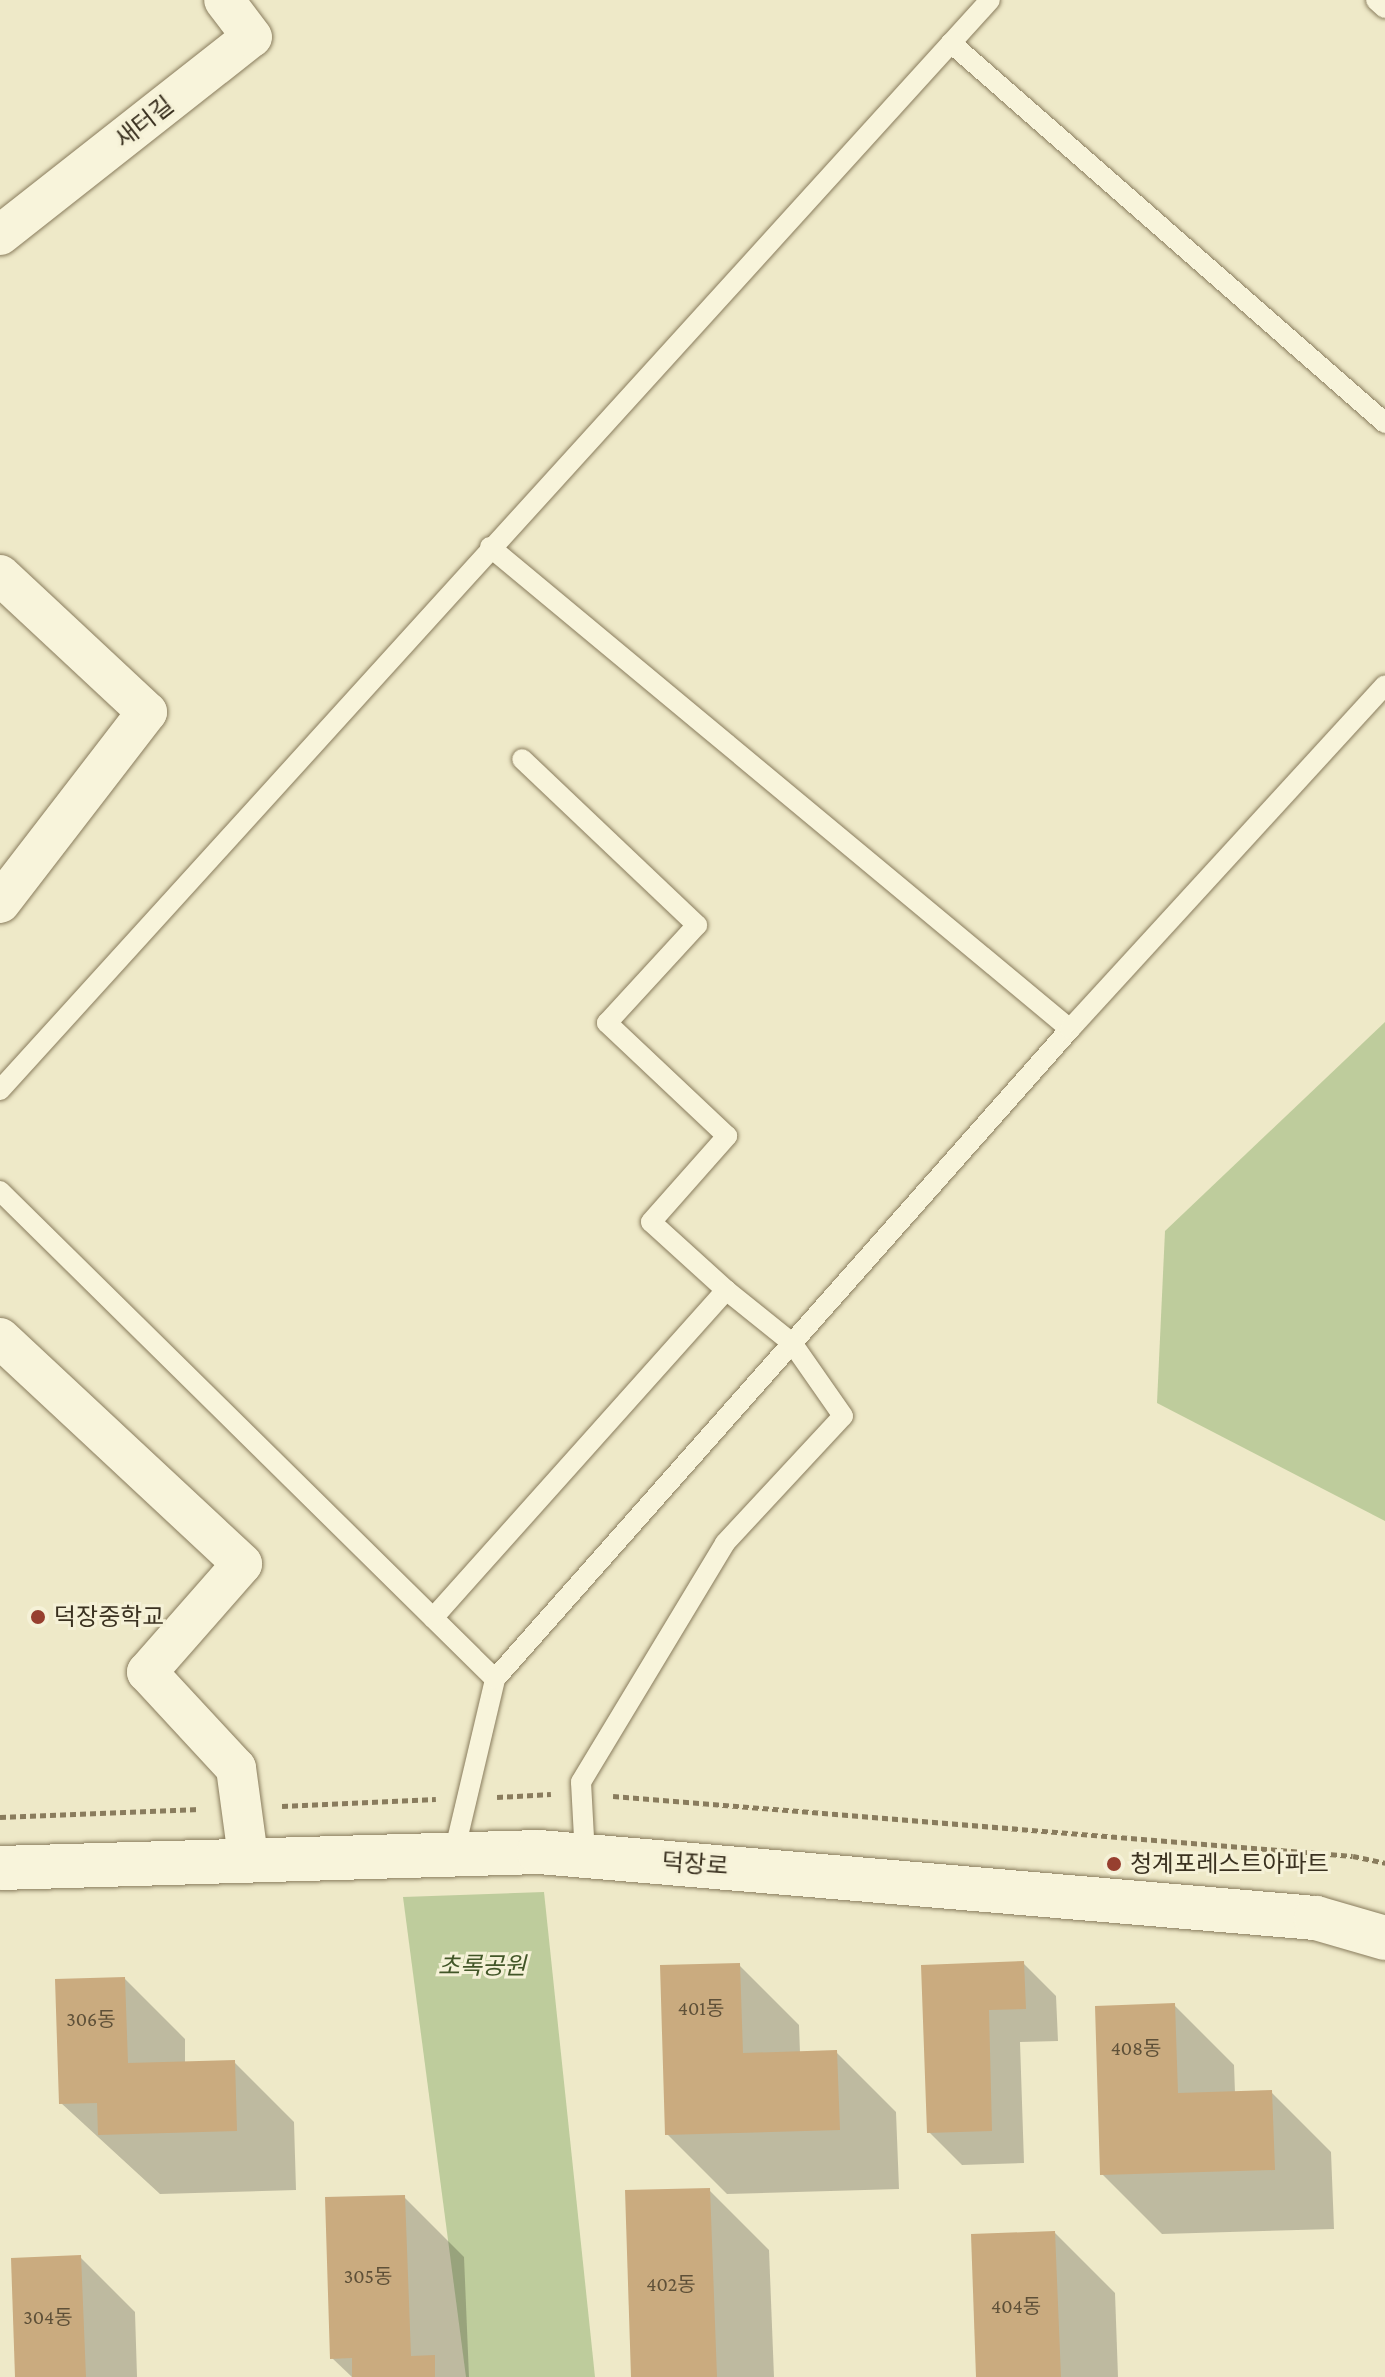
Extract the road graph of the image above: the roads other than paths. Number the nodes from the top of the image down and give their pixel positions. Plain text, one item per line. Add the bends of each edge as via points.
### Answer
1 (224, 0) edge
2 (990, 0) edge
3 (1376, 0) edge
4 (1385, 8) edge
5 (951, 43) junction
6 (0, 235) edge
7 (1385, 423) edge
8 (490, 547) junction
9 (0, 575) edge
10 (1385, 685) edge
11 (522, 759) dead end
12 (0, 903) edge
13 (1070, 1029) junction
14 (0, 1090) edge
15 (0, 1191) edge
16 (726, 1290) junction
17 (0, 1338) edge
18 (792, 1343) junction
19 (433, 1618) junction
20 (495, 1679) junction
21 (454, 1853) junction
22 (585, 1856) junction
23 (248, 1857) junction
24 (0, 1868) edge
25 (1385, 1938) edge

1 - 6 street, 새터길 via 252,37
2 - 5 lane
3 - 4 lane
5 - 7 lane
5 - 8 lane
8 - 13 lane
8 - 14 lane
9 - 12 street via 147,712
10 - 13 lane
11 - 16 lane via 697,925 607,1023 727,1136 651,1222
13 - 18 lane
15 - 19 lane
16 - 18 lane
16 - 19 lane
17 - 23 street via 242,1564 147,1672 236,1768
18 - 20 lane
18 - 22 lane via 843,1416 725,1543 581,1782
19 - 20 lane
20 - 21 lane
21 - 22 street, 덕장로
21 - 23 street, 덕장로
22 - 25 street, 덕장로 via 1316,1918
23 - 24 street, 덕장로

